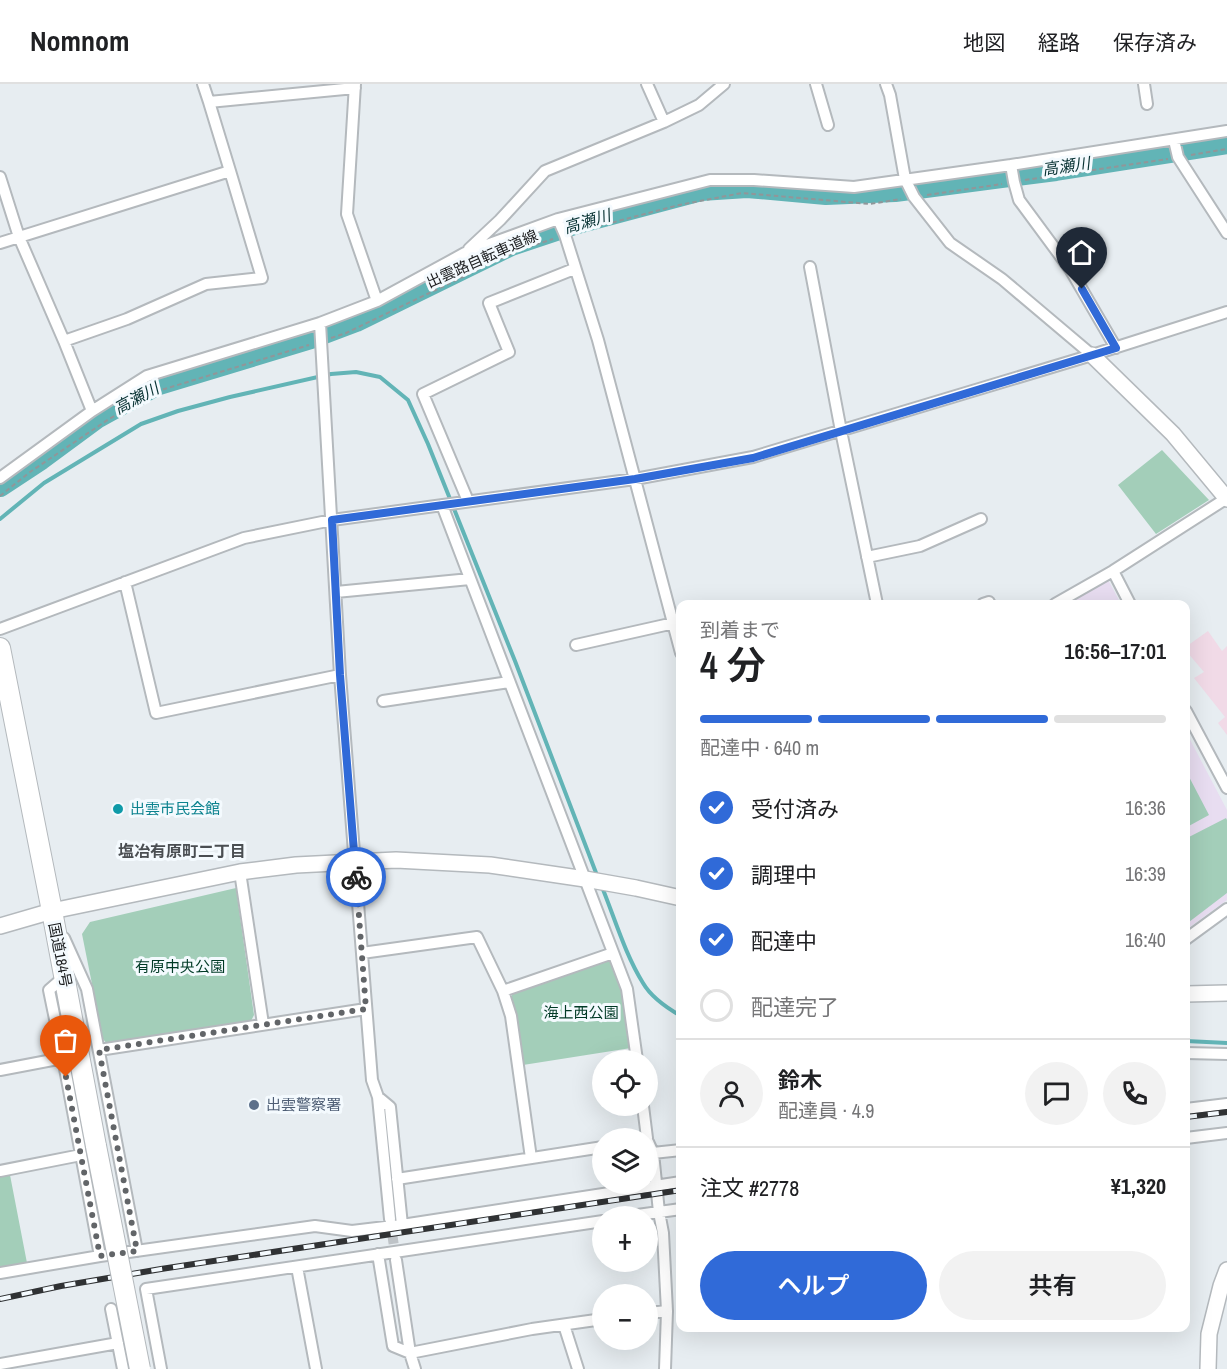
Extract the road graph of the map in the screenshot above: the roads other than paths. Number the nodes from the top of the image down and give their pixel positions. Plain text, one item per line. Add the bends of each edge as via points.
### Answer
1 (203, 84) edge
2 (647, 84) edge
3 (724, 84) edge
4 (816, 84) edge
5 (886, 84) edge
6 (1144, 84) edge
7 (355, 86) edge
8 (276, 89) edge
9 (209, 102) junction
10 (1147, 104) dead end
11 (664, 122) junction
12 (828, 125) dead end
13 (1227, 131) edge
14 (1174, 140) junction
15 (1011, 165) junction
16 (230, 171) junction
17 (0, 177) edge
18 (905, 179) junction
19 (558, 219) junction
20 (1227, 233) edge
21 (19, 237) junction
22 (0, 243) edge
23 (465, 253) junction
24 (810, 267) dead end
25 (574, 269) junction
26 (377, 302) junction
27 (1227, 312) edge
28 (320, 323) junction
29 (64, 341) junction
30 (1116, 348) junction
31 (1092, 355) junction
32 (92, 411) junction
33 (841, 431) junction
34 (0, 478) edge
35 (635, 479) junction
36 (1227, 498) edge
37 (468, 501) junction
38 (442, 505) junction
39 (981, 519) dead end
40 (332, 520) junction
41 (867, 556) junction
42 (1113, 571) junction
43 (470, 579) junction
44 (125, 582) junction
45 (336, 592) junction
46 (876, 600) edge
47 (1062, 600) edge
48 (1128, 600) edge
49 (674, 623) junction
50 (0, 629) edge
51 (676, 632) edge
52 (576, 645) dead end
53 (0, 648) edge
54 (340, 675) junction
55 (509, 682) junction
56 (383, 701) dead end
57 (1190, 719) edge
58 (1227, 788) edge
59 (355, 861) junction
60 (240, 872) junction
61 (585, 879) junction
62 (676, 897) edge
63 (1227, 909) edge
64 (52, 911) junction
65 (0, 926) edge
66 (1190, 936) edge
67 (362, 953) junction
68 (613, 953) junction
69 (64, 977) junction
70 (503, 991) junction
71 (1227, 993) edge
72 (1190, 994) edge
73 (366, 1009) junction
74 (263, 1024) junction
75 (99, 1050) junction
76 (636, 1050) edge
77 (1190, 1053) edge
78 (1227, 1054) edge
79 (63, 1058) junction
80 (0, 1070) edge
81 (378, 1097) junction
82 (1227, 1104) edge
83 (1190, 1108) edge
84 (1227, 1133) edge
85 (1190, 1138) edge
86 (592, 1149) edge
87 (88, 1150) junction
88 (676, 1151) edge
89 (658, 1152) edge
90 (531, 1158) junction
91 (0, 1171) edge
92 (398, 1179) junction
93 (676, 1183) edge
94 (658, 1186) edge
95 (604, 1194) edge
96 (657, 1194) edge
97 (676, 1210) edge
98 (659, 1212) junction
99 (390, 1219) tunnel mouth
100 (592, 1223) edge
101 (402, 1225) junction
102 (137, 1251) junction
103 (378, 1254) junction
104 (100, 1256) junction
105 (396, 1260) tunnel mouth
106 (297, 1267) junction
107 (1227, 1270) edge
108 (0, 1273) edge
109 (111, 1309) dead end
110 (666, 1311) junction
111 (658, 1312) edge
112 (592, 1321) edge
113 (564, 1325) junction
114 (118, 1343) junction
115 (410, 1353) junction
116 (0, 1364) edge
117 (123, 1369) edge
118 (140, 1369) edge
119 (161, 1369) edge
120 (316, 1369) edge
121 (415, 1369) edge
122 (578, 1369) edge
123 (665, 1369) edge
124 (1208, 1369) edge

1 - 9 street
2 - 11 street
3 - 11 street via 699,105
4 - 12 street
5 - 18 street
6 - 10 street
7 - 8 street
7 - 26 street via 347,214
8 - 9 street
9 - 16 street
11 - 23 street via 545,171
13 - 14 street
14 - 15 street
14 - 20 street via 1178,157
15 - 18 street
15 - 30 street via 1019,200 1070,269
16 - 21 street
16 - 29 street via 262,278 206,284 128,319
17 - 21 street
18 - 19 street via 854,188 710,180
18 - 31 street via 950,243 1002,279
19 - 23 street
19 - 25 street
21 - 22 street
21 - 29 street
23 - 26 street
24 - 33 street
25 - 35 street via 598,340
25 - 37 street via 489,303 509,352 423,394
26 - 28 street
27 - 30 street
28 - 32 street via 147,375
28 - 40 street
29 - 32 street
30 - 31 street
31 - 33 street
31 - 36 street via 1173,434
32 - 34 street
33 - 35 street via 753,458
33 - 41 street
35 - 37 street
35 - 49 street
36 - 42 street
37 - 38 street
38 - 40 street
38 - 43 street
39 - 41 street via 920,546
40 - 44 street via 244,538
40 - 45 street
41 - 46 street
42 - 47 street
42 - 48 street
43 - 45 street
43 - 55 street
44 - 50 street
44 - 54 street via 156,712
45 - 54 street
49 - 51 street
49 - 52 street
53 - 64 highway, 国道184号
54 - 59 street
55 - 56 street
55 - 61 street
57 - 58 street
59 - 60 street
59 - 61 street via 490,865
59 - 67 street
60 - 64 street
60 - 74 street
61 - 62 street
61 - 68 street
63 - 66 street
64 - 65 street
64 - 69 highway, 国道184号
64 - 75 street via 87,989
67 - 70 street via 477,937
67 - 73 street
68 - 70 street
68 - 76 street via 627,989
69 - 79 street via 49,990
69 - 87 highway, 国道184号
70 - 90 street via 511,1016
71 - 72 street
73 - 74 street
73 - 81 street via 372,1080
74 - 75 street
75 - 102 street
77 - 78 street
79 - 80 street
79 - 87 street
81 - 92 street via 390,1107
81 - 99 street
82 - 83 street
84 - 85 street
86 - 90 street
87 - 91 street
87 - 104 street
87 - 118 highway, 国道184号, bridge
88 - 89 street
90 - 92 street
92 - 101 street
93 - 94 street
95 - 101 street
96 - 98 street
97 - 98 street
98 - 110 street
100 - 103 street
101 - 102 street via 352,1231 315,1227
102 - 104 street
103 - 106 street
103 - 115 street via 393,1346
104 - 108 street
105 - 115 street
106 - 119 street via 146,1289
106 - 120 street
107 - 124 street via 1209,1334
109 - 114 street
110 - 111 street
110 - 123 street
112 - 113 street
113 - 115 street
113 - 122 street
114 - 116 street
114 - 117 street
115 - 121 street

